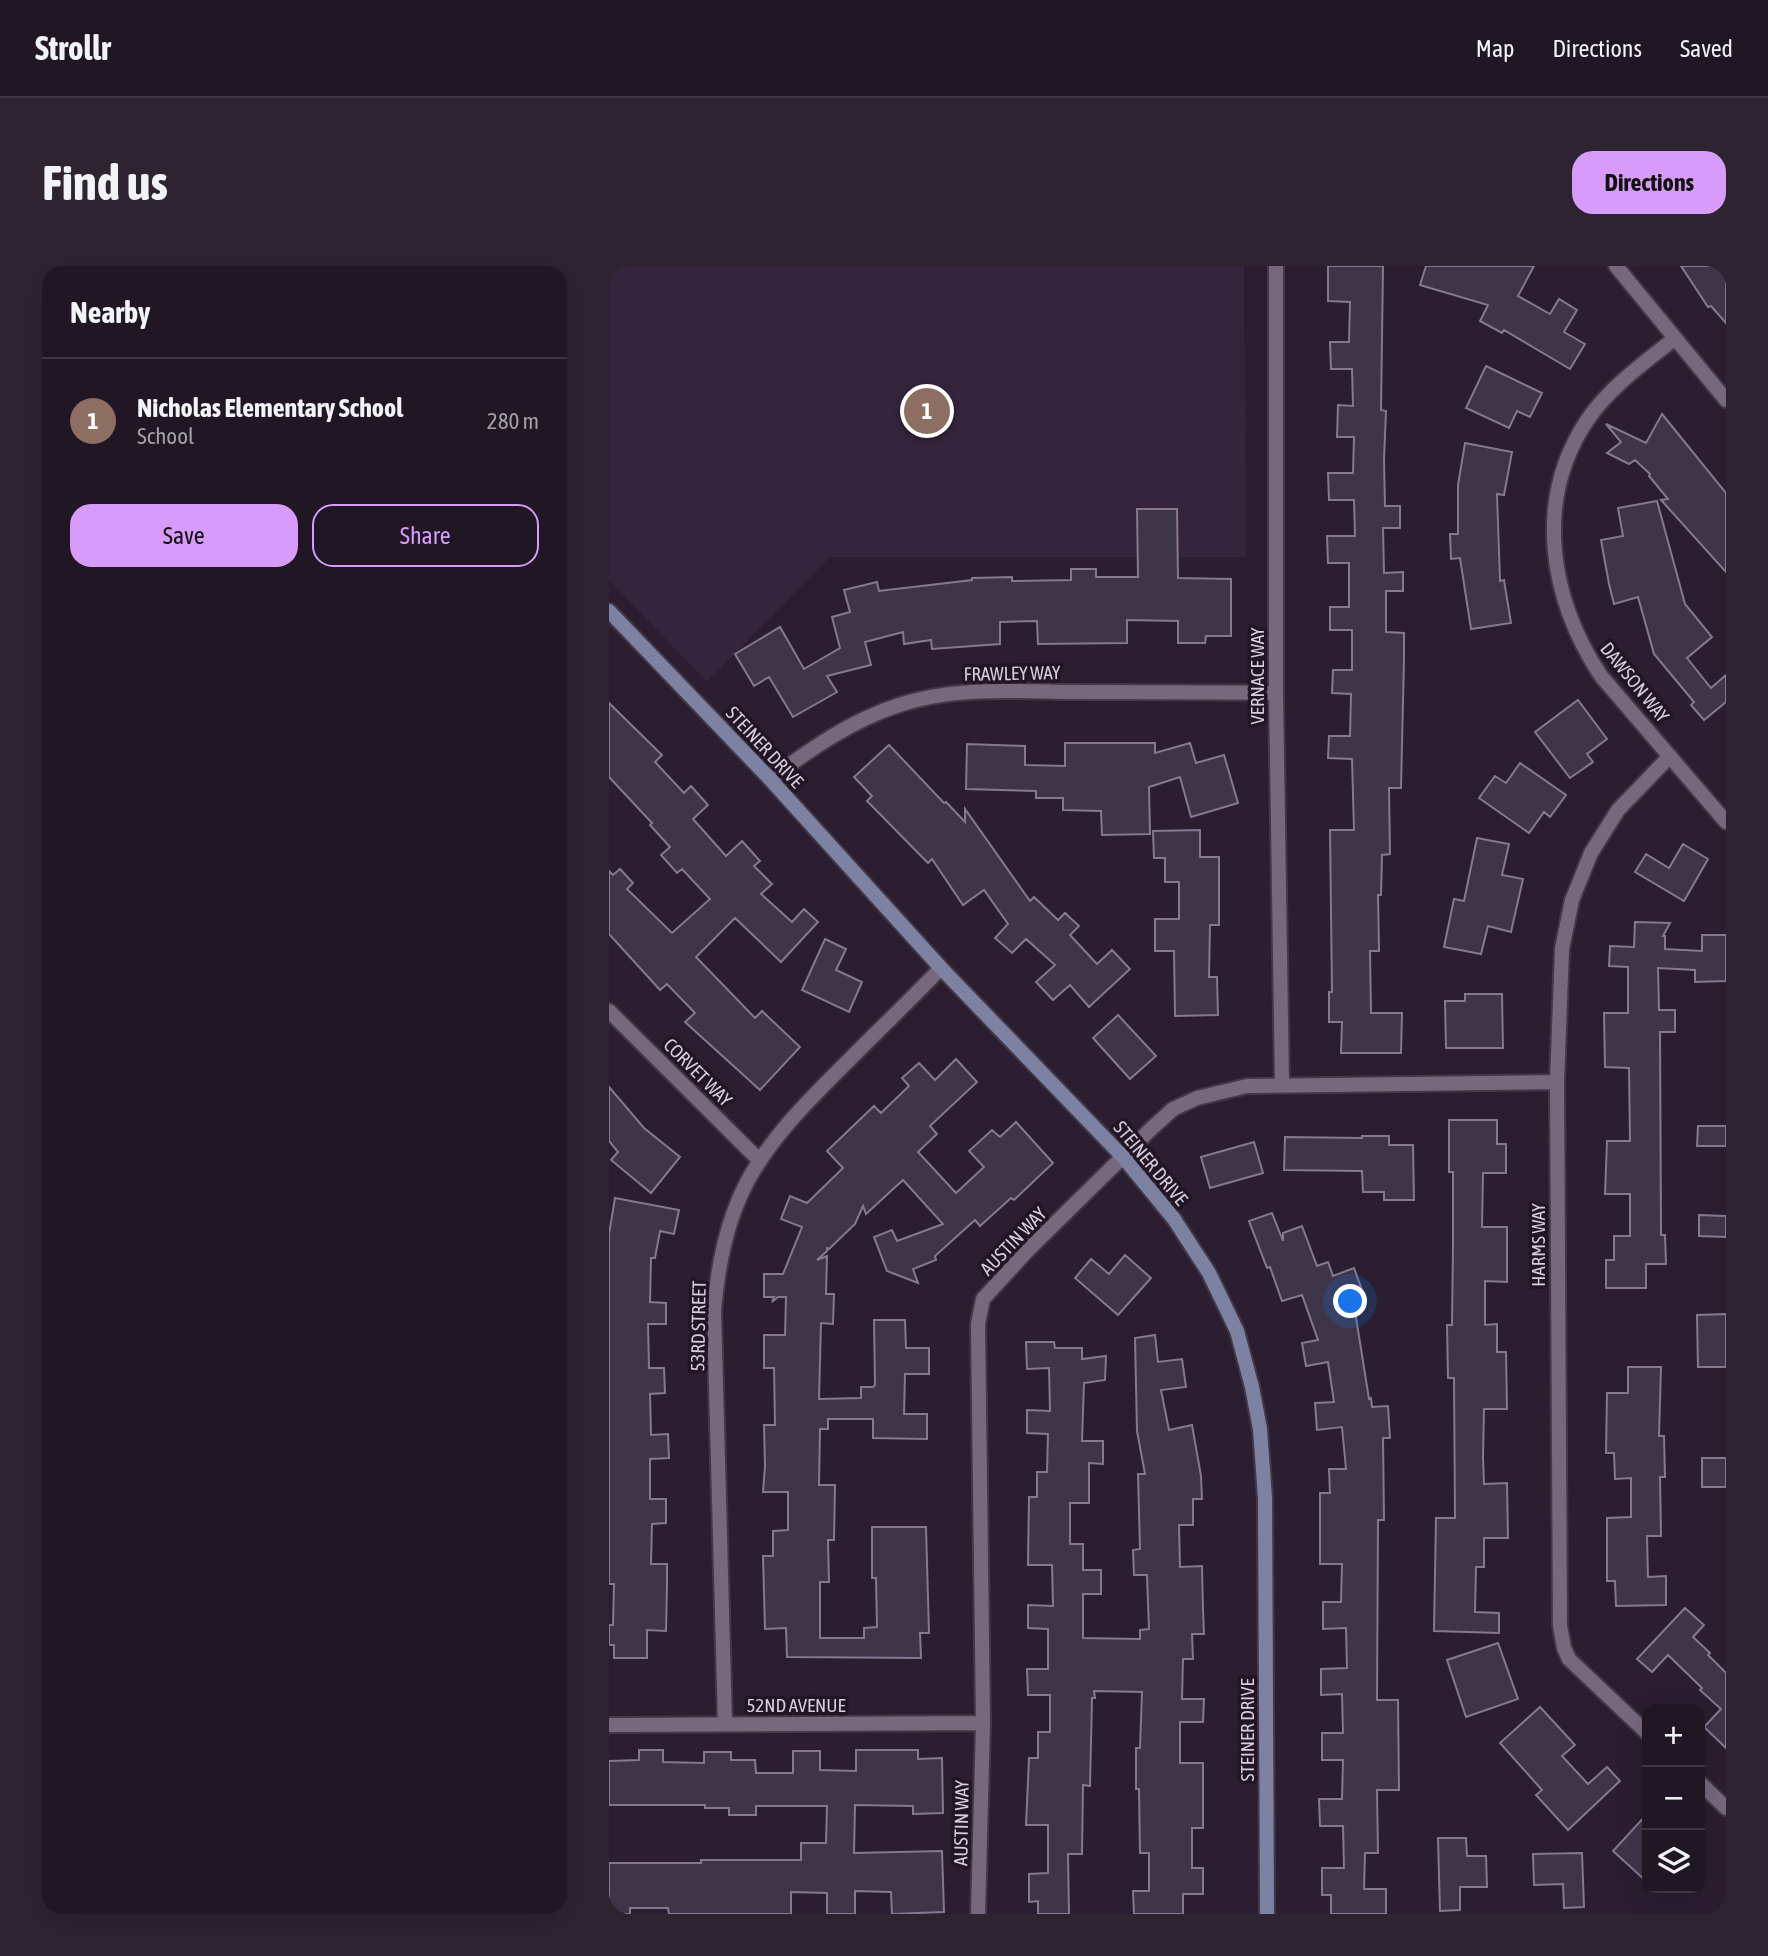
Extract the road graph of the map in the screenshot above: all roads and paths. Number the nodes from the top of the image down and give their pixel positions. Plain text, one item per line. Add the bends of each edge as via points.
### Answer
1 (1276, 266) edge
2 (1616, 266) edge
3 (1674, 339) junction
4 (1726, 400) edge
5 (609, 611) edge
6 (1276, 693) junction
7 (1670, 756) junction
8 (770, 779) junction
9 (1726, 822) edge
10 (941, 968) junction
11 (609, 1011) edge
12 (1557, 1082) junction
13 (1282, 1085) junction
14 (1124, 1158) junction
15 (760, 1161) junction
16 (982, 1723) junction
17 (725, 1724) junction
18 (609, 1725) edge
19 (1642, 1729) edge
20 (1705, 1788) edge
21 (1726, 1808) edge
22 (978, 1914) edge
23 (1267, 1914) edge

1 - 6 street, VERNACE WAY
2 - 3 street
3 - 4 street
3 - 7 street, DAWSON WAY via 1626,377 1588,419 1563,470 1553,525 1558,582 1585,652
5 - 8 street, STEINER DRIVE
6 - 8 street, FRAWLEY WAY via 981,691 941,695 902,704 852,724
6 - 13 street, VERNACE WAY
7 - 9 street, DAWSON WAY
7 - 12 street, HARMS WAY via 1618,810 1591,853 1572,900 1562,949
8 - 10 street, STEINER DRIVE
10 - 14 street, STEINER DRIVE
10 - 15 street, 53RD STREET via 810,1098
11 - 15 street, CORVET WAY
12 - 13 street, AUSTIN WAY
12 - 19 street, HARMS WAY via 1560,1626 1569,1659
13 - 14 street, AUSTIN WAY via 1222,1090 1173,1109
14 - 16 street, AUSTIN WAY via 983,1299 978,1324
14 - 23 street, STEINER DRIVE via 1174,1219 1209,1273 1237,1331 1258,1418 1265,1498
15 - 17 street, 53RD STREET via 727,1233 714,1311
16 - 17 street, 52ND AVENUE
16 - 22 street, AUSTIN WAY
17 - 18 street, 52ND AVENUE
20 - 21 street

